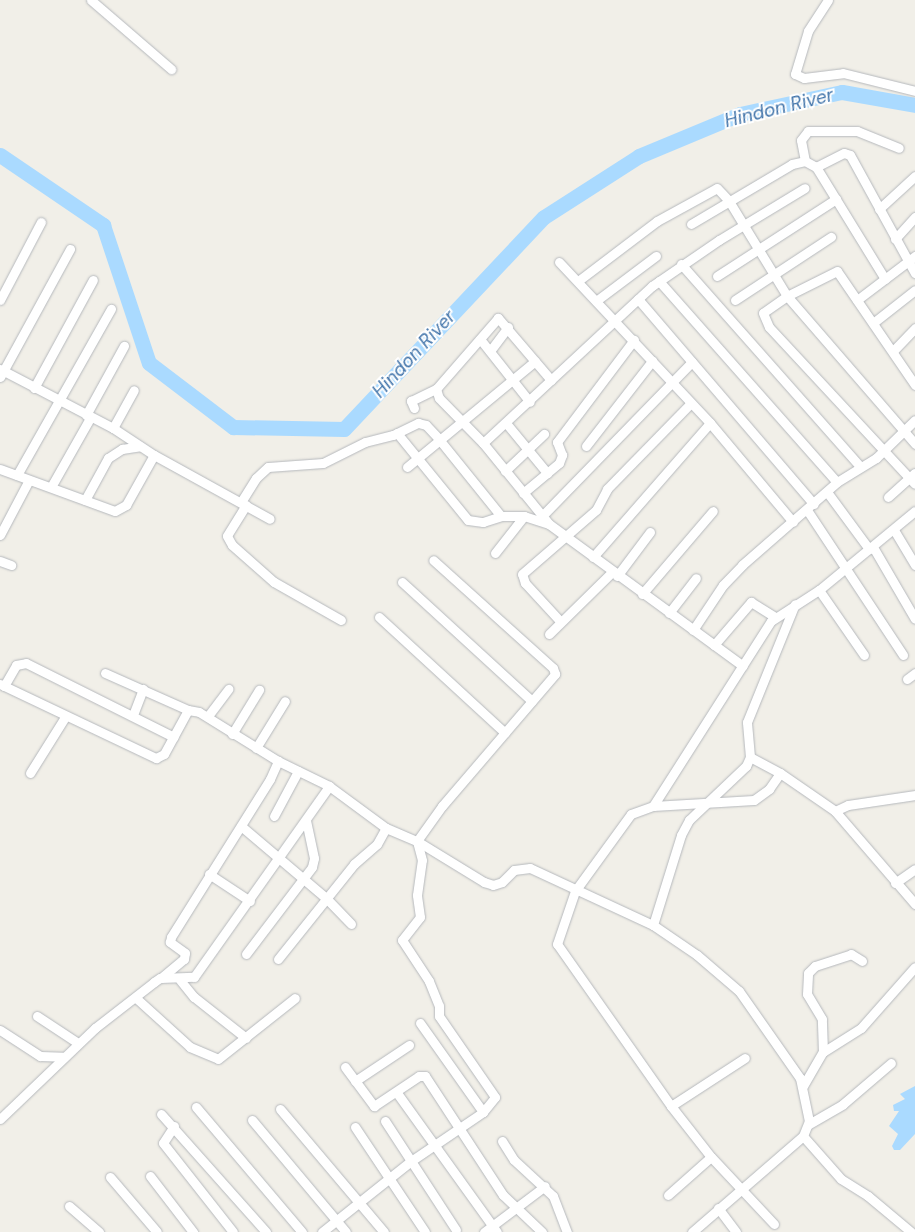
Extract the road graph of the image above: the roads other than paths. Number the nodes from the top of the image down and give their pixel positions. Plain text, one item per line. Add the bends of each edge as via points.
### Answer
1 (91, 0) edge
2 (828, 0) edge
3 (171, 68) dead end
4 (915, 91) edge
5 (899, 148) dead end
6 (805, 161) junction
7 (816, 167) junction
8 (915, 176) edge
9 (805, 188) dead end
10 (836, 199) junction
11 (729, 201) junction
12 (879, 209) junction
13 (915, 217) edge
14 (41, 222) dead end
15 (691, 224) dead end
16 (742, 225) junction
17 (832, 237) dead end
18 (894, 239) junction
19 (70, 249) dead end
20 (757, 251) junction
21 (656, 256) dead end
22 (915, 256) edge
23 (559, 262) dead end
24 (907, 263) junction
25 (681, 264) junction
26 (915, 273) edge
27 (772, 275) junction
28 (717, 276) dead end
29 (885, 279) junction
30 (93, 280) dead end
31 (578, 281) junction
32 (659, 281) junction
33 (915, 290) edge
34 (787, 296) junction
35 (638, 299) junction
36 (0, 300) edge
37 (735, 300) dead end
38 (857, 300) junction
39 (596, 301) junction
40 (111, 309) dead end
41 (614, 321) junction
42 (873, 323) junction
43 (508, 327) junction
44 (915, 328) edge
45 (480, 340) junction
46 (634, 340) junction
47 (124, 346) dead end
48 (490, 351) junction
49 (893, 351) junction
50 (535, 361) junction
51 (652, 361) junction
52 (692, 362) junction
53 (1, 372) edge
54 (514, 378) junction
55 (551, 380) junction
56 (671, 382) junction
57 (915, 386) edge
58 (34, 388) junction
59 (436, 389) junction
60 (134, 390) dead end
61 (59, 402) junction
62 (530, 402) junction
63 (690, 404) junction
64 (414, 408) dead end
65 (88, 417) junction
66 (915, 420) edge
67 (461, 422) junction
68 (506, 423) junction
69 (710, 423) junction
70 (113, 428) junction
71 (902, 430) junction
72 (397, 433) junction
73 (544, 434) dead end
74 (438, 438) junction
75 (483, 443) junction
76 (915, 444) edge
77 (140, 446) junction
78 (586, 446) dead end
79 (528, 450) junction
80 (884, 450) junction
81 (154, 455) junction
82 (415, 458) junction
83 (860, 466) junction
84 (407, 467) dead end
85 (0, 469) edge
86 (505, 471) junction
87 (547, 473) junction
88 (17, 475) junction
89 (913, 478) edge
90 (29, 480) junction
91 (837, 482) junction
92 (52, 487) junction
93 (827, 492) junction
94 (523, 493) junction
95 (888, 497) dead end
96 (85, 500) junction
97 (244, 504) junction
98 (810, 507) junction
99 (713, 511) dead end
100 (915, 511) edge
101 (501, 516) junction
102 (524, 516) junction
103 (542, 516) junction
104 (270, 519) dead end
105 (793, 522) junction
106 (549, 524) junction
107 (894, 530) junction
108 (650, 532) dead end
109 (0, 535) edge
110 (566, 538) junction
111 (871, 548) junction
112 (495, 553) dead end
113 (594, 557) junction
114 (433, 560) dead end
115 (0, 561) edge
116 (10, 565) dead end
117 (915, 565) edge
118 (847, 567) junction
119 (615, 574) junction
120 (696, 578) dead end
121 (402, 582) dead end
122 (819, 590) junction
123 (642, 594) junction
124 (796, 604) junction
125 (669, 613) junction
126 (379, 617) dead end
127 (775, 617) junction
128 (915, 619) edge
129 (341, 620) dead end
130 (560, 621) junction
131 (693, 630) junction
132 (549, 634) dead end
133 (714, 645) junction
134 (864, 655) dead end
135 (903, 655) dead end
136 (743, 666) junction
137 (105, 673) dead end
138 (2, 685) edge
139 (228, 689) dead end
140 (143, 690) junction
141 (259, 690) dead end
142 (285, 701) dead end
143 (532, 701) junction
144 (188, 710) junction
145 (133, 715) junction
146 (208, 716) junction
147 (65, 717) junction
148 (505, 733) junction
149 (232, 734) junction
150 (174, 737) junction
151 (256, 748) junction
152 (750, 757) junction
153 (278, 761) junction
154 (298, 771) junction
155 (30, 773) dead end
156 (780, 773) junction
157 (329, 786) junction
158 (915, 794) edge
159 (706, 801) junction
160 (653, 806) junction
161 (835, 811) junction
162 (274, 816) dead end
163 (306, 821) junction
164 (241, 826) junction
165 (386, 828) junction
166 (417, 841) junction
167 (281, 858) junction
168 (915, 869) edge
169 (209, 874) junction
170 (304, 878) junction
171 (895, 883) junction
172 (575, 891) junction
173 (326, 898) junction
174 (250, 901) junction
175 (915, 904) edge
176 (351, 924) dead end
177 (653, 925) junction
178 (246, 954) dead end
179 (278, 959) dead end
180 (862, 961) dead end
181 (915, 967) edge
182 (160, 978) junction
183 (180, 980) junction
184 (136, 998) junction
185 (295, 998) dead end
186 (37, 1016) dead end
187 (420, 1023) dead end
188 (0, 1030) edge
189 (246, 1038) junction
190 (78, 1043) junction
191 (409, 1046) dead end
192 (823, 1052) junction
193 (62, 1057) junction
194 (745, 1058) dead end
195 (891, 1063) dead end
196 (345, 1067) dead end
197 (355, 1081) junction
198 (803, 1086) junction
199 (397, 1093) junction
200 (671, 1106) junction
201 (196, 1107) dead end
202 (280, 1109) dead end
203 (483, 1112) junction
204 (2, 1113) edge
205 (161, 1114) dead end
206 (252, 1120) dead end
207 (385, 1121) dead end
208 (809, 1124) junction
209 (174, 1126) junction
210 (354, 1127) dead end
211 (461, 1127) junction
212 (803, 1136) junction
213 (502, 1141) dead end
214 (436, 1144) junction
215 (711, 1157) junction
216 (411, 1161) junction
217 (150, 1176) dead end
218 (110, 1177) dead end
219 (389, 1178) junction
220 (545, 1186) junction
221 (742, 1190) junction
222 (668, 1195) dead end
223 (359, 1202) junction
224 (68, 1206) dead end
225 (516, 1208) junction
226 (718, 1208) junction
227 (336, 1219) junction
228 (774, 1224) dead end
229 (495, 1229) edge
230 (456, 1230) dead end
231 (99, 1232) edge
232 (157, 1232) edge
233 (194, 1232) edge
234 (233, 1232) edge
235 (266, 1232) edge
236 (302, 1232) edge
237 (322, 1232) edge
238 (346, 1232) edge
239 (384, 1232) edge
240 (425, 1232) edge
241 (484, 1232) edge
242 (542, 1232) edge
243 (567, 1232) edge
244 (694, 1232) edge
245 (736, 1232) edge
246 (911, 1232) edge

1 - 3 street
2 - 4 street via 808,32 795,72 797,76 843,73
5 - 6 street via 857,131 808,131 801,140
6 - 7 street
6 - 11 street via 792,164
7 - 10 street
7 - 12 street via 849,153
8 - 12 street
9 - 16 street
10 - 20 street
10 - 29 street
11 - 15 street
11 - 16 street
11 - 31 street via 721,190 712,188 657,221
12 - 18 street
13 - 18 street
14 - 36 street
16 - 20 street
16 - 25 street
17 - 27 street
18 - 24 street
19 - 53 street
20 - 27 street
20 - 28 street
21 - 39 street
22 - 24 street
23 - 31 street
24 - 26 street
24 - 29 street
25 - 32 street
25 - 83 street
27 - 34 street
27 - 37 street
29 - 38 street
30 - 58 street
31 - 39 street
32 - 35 street
32 - 91 street
33 - 42 street
34 - 38 street via 837,270
34 - 71 street
34 - 80 street via 767,308 764,319
35 - 41 street
35 - 52 street
38 - 42 street
39 - 41 street
40 - 61 street
41 - 46 street
41 - 55 street
42 - 49 street
43 - 45 street via 498,318
43 - 48 street
43 - 50 street
44 - 49 street
45 - 48 street
45 - 59 street
46 - 51 street
46 - 87 street via 558,442 561,460
47 - 65 street
48 - 54 street
49 - 57 street
50 - 54 street
50 - 55 street
51 - 56 street
51 - 78 street
52 - 56 street
52 - 98 street
53 - 58 street
54 - 62 street
54 - 67 street
55 - 62 street
56 - 63 street
56 - 103 street
58 - 61 street
59 - 64 street via 411,401
59 - 67 street via 439,398
60 - 70 street
61 - 65 street
61 - 88 street
62 - 68 street
63 - 69 street
63 - 110 street via 607,488 596,510
65 - 70 street
65 - 92 street
66 - 71 street
67 - 74 street
67 - 75 street
68 - 75 street
68 - 79 street
69 - 105 street
69 - 113 street
70 - 77 street
71 - 76 street
71 - 80 street
72 - 74 street via 422,423
72 - 82 street
72 - 97 street via 365,442 323,463 268,466 256,478
73 - 79 street
74 - 82 street
74 - 101 street
75 - 86 street
77 - 81 street
77 - 96 street via 122,449 108,458
79 - 86 street
79 - 87 street
80 - 83 street
80 - 89 street
81 - 96 street via 122,510
81 - 97 street
82 - 84 street
82 - 101 street via 468,520 482,522
83 - 91 street
85 - 88 street
86 - 94 street
87 - 94 street
88 - 90 street
89 - 95 street
90 - 92 street
90 - 109 street
91 - 93 street
92 - 96 street
93 - 98 street
93 - 111 street
94 - 103 street
97 - 104 street
97 - 129 street via 227,536 232,545 274,582
98 - 105 street
98 - 118 street
99 - 123 street
100 - 107 street
101 - 102 street
102 - 106 street
102 - 112 street
103 - 106 street
105 - 131 street via 732,575
106 - 110 street
107 - 111 street
107 - 117 street
108 - 119 street
110 - 113 street
110 - 130 street via 524,571 522,577
111 - 118 street
111 - 128 street
113 - 119 street
114 - 143 street via 553,668 553,680
115 - 116 street
118 - 122 street
118 - 135 street
119 - 123 street
119 - 130 street
120 - 125 street
121 - 143 street
122 - 124 street
122 - 134 street
123 - 125 street
124 - 127 street
124 - 152 street via 748,722
125 - 131 street
126 - 148 street
127 - 133 street via 751,602
127 - 136 street via 761,633
130 - 132 street
131 - 133 street
133 - 136 street
136 - 160 street
137 - 140 street
138 - 145 street via 16,665 26,663
138 - 147 street
139 - 146 street
140 - 144 street
140 - 145 street
141 - 149 street
142 - 151 street
143 - 148 street
144 - 146 street
144 - 150 street
145 - 150 street
146 - 149 street
147 - 150 street via 156,758 164,754
147 - 155 street
148 - 166 street via 442,806
149 - 151 street
151 - 153 street
152 - 156 street
152 - 159 street via 741,772
153 - 154 street
153 - 164 street
154 - 157 street
154 - 162 street
156 - 159 street via 763,796 754,800
156 - 161 street
157 - 163 street
157 - 165 street
158 - 161 street via 848,805
159 - 160 street
159 - 177 street via 681,835
160 - 172 street via 631,814
161 - 171 street
163 - 167 street
163 - 170 street via 314,858
164 - 167 street
164 - 169 street
165 - 166 street
165 - 173 street via 377,844 354,864
166 - 172 street via 493,885 502,882 514,870 530,868
166 - 203 street via 422,860 417,895 420,917 402,940 429,981 439,1006 439,1016 494,1093 494,1101
167 - 170 street
167 - 174 street
168 - 171 street
169 - 174 street
169 - 182 street via 170,940 185,953 184,959
170 - 173 street
170 - 178 street
171 - 175 street
172 - 177 street
172 - 200 street via 557,936 559,950
173 - 176 street
173 - 179 street
174 - 183 street via 194,978
177 - 198 street via 696,954 739,991
180 - 192 street via 851,954 815,966 808,973 807,994 822,1019
181 - 192 street via 861,1028
182 - 183 street
182 - 184 street
183 - 189 street via 194,997
184 - 189 street via 190,1047 213,1059 223,1059
184 - 190 street
185 - 189 street
186 - 190 street
187 - 203 street
188 - 193 street via 40,1056
190 - 193 street
191 - 197 street
192 - 198 street
193 - 204 street
194 - 200 street
195 - 208 street via 843,1104
196 - 197 street
197 - 199 street via 374,1106
198 - 208 street
199 - 211 street via 419,1076 425,1076
199 - 214 street
200 - 215 street
201 - 236 street
202 - 223 street
203 - 211 street
205 - 209 street
206 - 227 street
207 - 216 street
208 - 212 street
209 - 234 street via 163,1143
209 - 235 street
210 - 219 street
211 - 214 street
211 - 225 street via 503,1195
212 - 221 street
212 - 246 street via 841,1178
213 - 220 street via 514,1160
214 - 216 street
214 - 229 street
215 - 221 street
215 - 222 street
216 - 219 street
216 - 230 street
217 - 233 street
218 - 232 street
219 - 223 street
219 - 240 street
220 - 225 street
220 - 243 street via 559,1207
221 - 226 street
221 - 228 street
223 - 227 street
223 - 239 street
224 - 231 street
225 - 229 street
225 - 242 street
226 - 244 street
226 - 245 street
227 - 237 street
227 - 238 street
229 - 241 street

